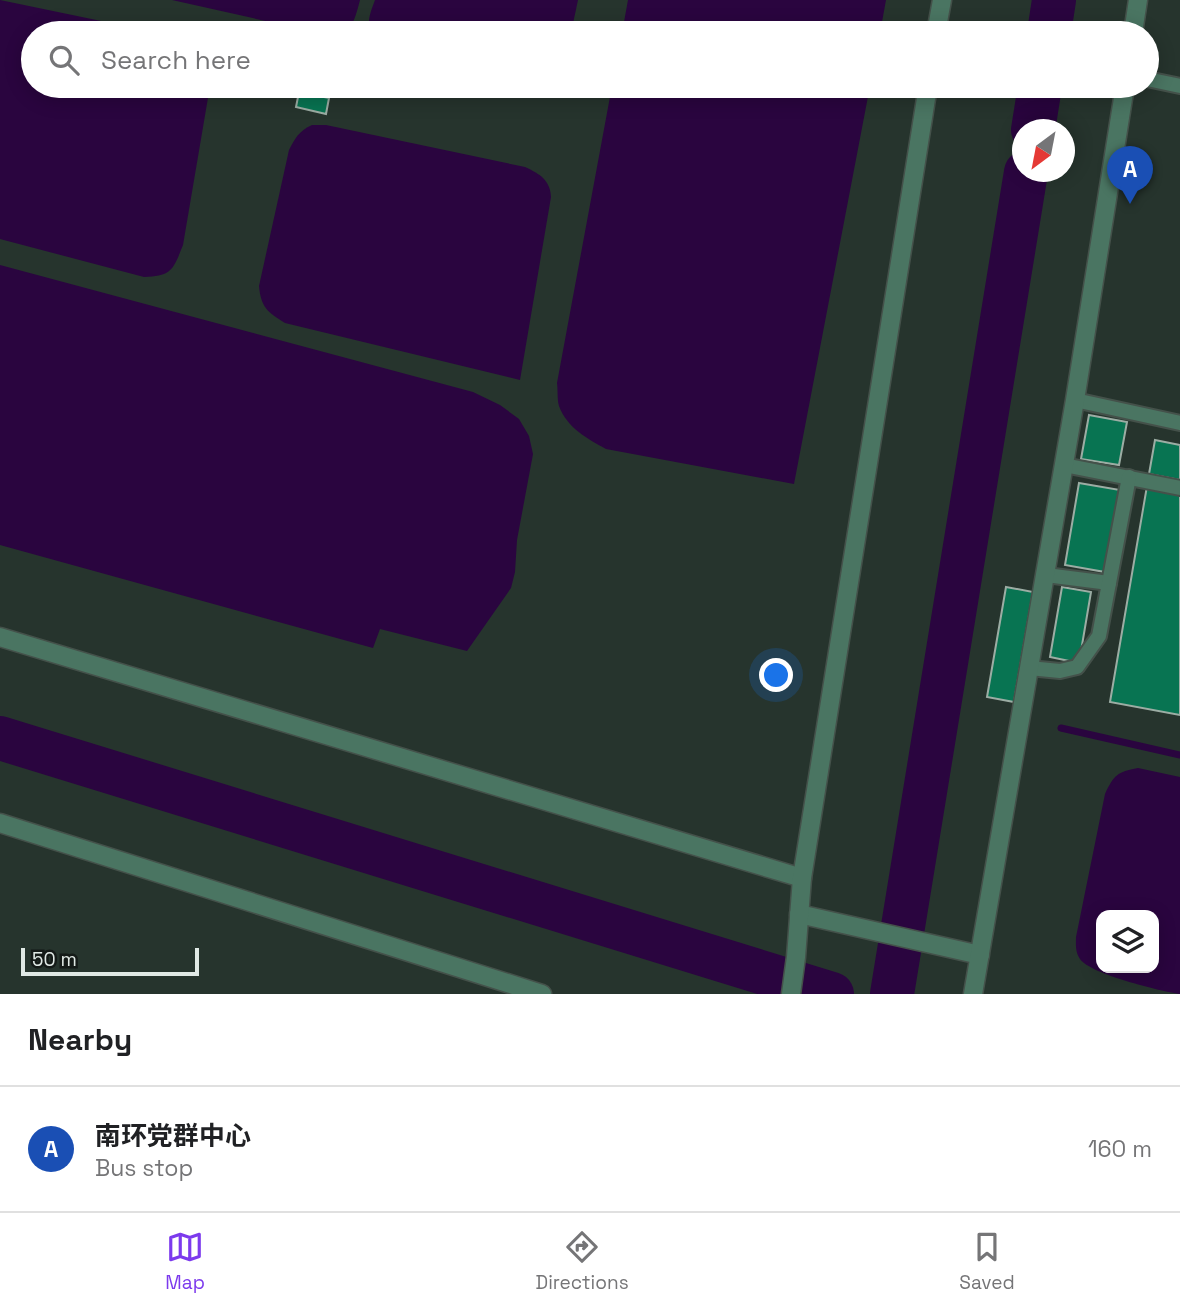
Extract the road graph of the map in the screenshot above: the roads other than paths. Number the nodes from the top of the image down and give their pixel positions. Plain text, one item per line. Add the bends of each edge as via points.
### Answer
1 (942, 0) edge
2 (1138, 0) edge
3 (938, 21) edge
4 (1135, 21) edge
5 (1159, 82) edge
6 (1180, 86) edge
7 (926, 98) edge
8 (1123, 98) edge
9 (1075, 401) junction
10 (1180, 424) edge
11 (1064, 465) junction
12 (1129, 477) junction
13 (1180, 488) edge
14 (1045, 575) junction
15 (1109, 583) junction
16 (0, 637) edge
17 (1029, 667) junction
18 (0, 823) edge
19 (802, 878) junction
20 (799, 914) junction
21 (979, 955) junction
22 (542, 994) edge
23 (791, 994) edge
24 (973, 994) edge

1 - 3 street
2 - 4 street
5 - 6 lane
7 - 19 street
8 - 9 street
9 - 10 lane
9 - 11 street
11 - 12 lane
11 - 14 street
12 - 13 lane
12 - 15 lane
14 - 15 lane
14 - 17 street
15 - 17 lane via 1099,636 1077,667 1060,671
16 - 19 street
17 - 21 street
18 - 22 street
19 - 20 street
20 - 21 street
20 - 23 street
21 - 24 street

